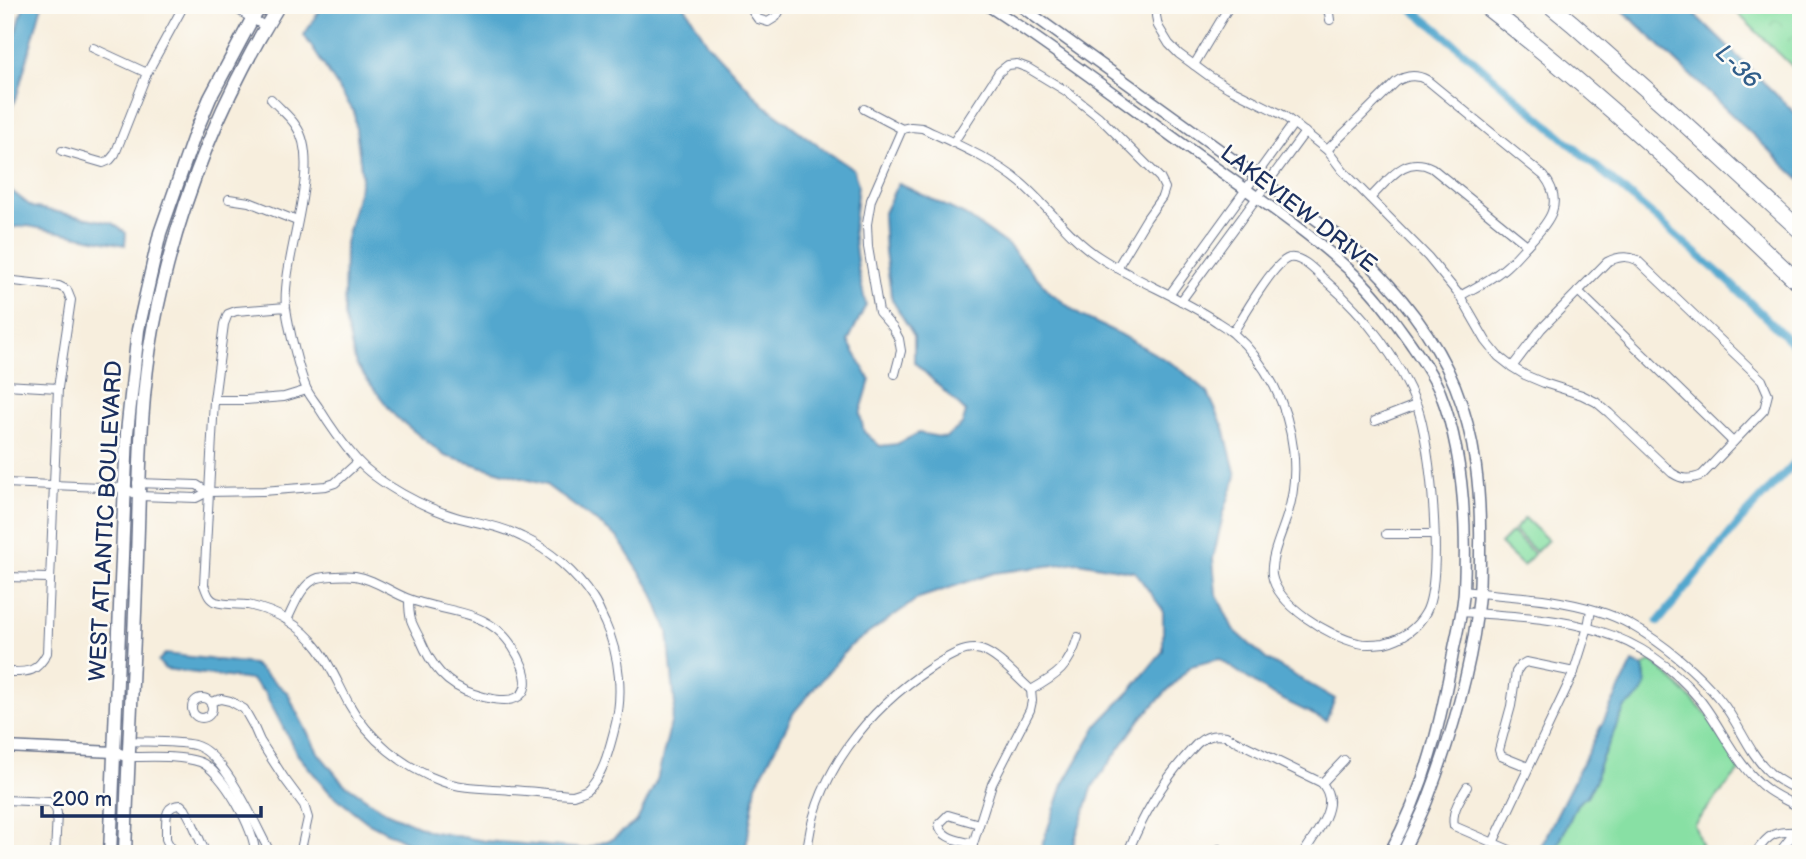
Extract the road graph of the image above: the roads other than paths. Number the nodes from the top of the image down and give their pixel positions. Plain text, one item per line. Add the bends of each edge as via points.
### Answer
1 (184, 5) edge
2 (230, 5) edge
3 (262, 5) edge
4 (279, 5) edge
5 (783, 5) edge
6 (988, 5) edge
7 (1019, 5) edge
8 (1157, 5) edge
9 (1230, 5) edge
10 (1324, 5) edge
11 (1484, 5) edge
12 (1550, 5) edge
13 (750, 6) edge
14 (253, 19) junction
15 (1330, 20) dead end
16 (266, 27) junction
17 (93, 48) dead end
18 (1077, 48) junction
19 (1067, 61) junction
20 (1194, 65) junction
21 (147, 73) junction
22 (271, 99) dead end
23 (864, 109) dead end
24 (1294, 123) junction
25 (902, 129) junction
26 (1305, 132) junction
27 (953, 143) junction
28 (1327, 150) junction
29 (62, 151) dead end
30 (1255, 176) junction
31 (1267, 184) junction
32 (1245, 190) junction
33 (1257, 198) junction
34 (1370, 198) junction
35 (229, 199) dead end
36 (297, 221) junction
37 (1801, 231) edge
38 (1527, 245) junction
39 (1116, 268) junction
40 (5, 280) edge
41 (1801, 285) edge
42 (1578, 291) junction
43 (1170, 294) junction
44 (1460, 296) junction
45 (1181, 301) junction
46 (286, 307) junction
47 (1233, 333) junction
48 (1512, 367) junction
49 (895, 374) dead end
50 (5, 385) edge
51 (58, 388) junction
52 (307, 390) junction
53 (214, 400) junction
54 (1416, 405) junction
55 (1375, 421) dead end
56 (1469, 427) junction
57 (1452, 430) junction
58 (1733, 442) junction
59 (358, 462) junction
60 (5, 483) edge
61 (54, 485) junction
62 (124, 488) junction
63 (139, 489) junction
64 (208, 492) junction
65 (1387, 534) dead end
66 (1434, 534) junction
67 (1801, 549) edge
68 (1801, 559) edge
69 (5, 577) edge
70 (50, 578) junction
71 (1464, 591) junction
72 (1479, 593) junction
73 (409, 599) junction
74 (1591, 610) junction
75 (1461, 612) junction
76 (1477, 613) junction
77 (287, 620) junction
78 (1588, 627) junction
79 (1078, 637) dead end
80 (5, 672) edge
81 (1574, 672) junction
82 (1031, 690) junction
83 (210, 702) dead end
84 (129, 741) junction
85 (5, 747) edge
86 (114, 752) junction
87 (1754, 753) junction
88 (129, 757) junction
89 (1344, 760) dead end
90 (1740, 761) junction
91 (1528, 767) junction
92 (1322, 783) junction
93 (1467, 787) dead end
94 (1801, 792) edge
95 (5, 800) edge
96 (1801, 808) edge
97 (979, 824) junction
98 (1798, 832) edge
99 (1493, 843) junction
100 (972, 849) edge
101 (1512, 850) dead end
102 (55, 854) edge
103 (110, 854) edge
104 (125, 854) edge
105 (177, 854) edge
106 (206, 854) edge
107 (255, 854) edge
108 (271, 854) edge
109 (300, 854) edge
110 (807, 854) edge
111 (1127, 854) edge
112 (1303, 854) edge
113 (1389, 854) edge
114 (1402, 854) edge
115 (1755, 854) edge
116 (1778, 854) edge

1 - 21 street
2 - 14 street
3 - 14 main road, WEST ATLANTIC BOULEVARD
4 - 16 main road, WEST ATLANTIC BOULEVARD
5 - 13 street via 768,22 758,19
6 - 19 street, LAKEVIEW DRIVE
7 - 18 street, LAKEVIEW DRIVE
8 - 20 street via 1158,26 1169,44
9 - 20 street
10 - 15 street
11 - 41 highway via 1643,137
12 - 37 highway
14 - 16 street
14 - 62 main road, WEST ATLANTIC BOULEVARD via 205,111 160,233 138,330
16 - 63 main road, WEST ATLANTIC BOULEVARD via 220,114 177,226 152,332
17 - 21 street
18 - 19 street
18 - 30 street, LAKEVIEW DRIVE
19 - 32 street, LAKEVIEW DRIVE
20 - 24 street
21 - 29 street via 110,160 103,163
22 - 36 street via 297,126 304,141 304,187
23 - 25 street
24 - 26 street
24 - 30 street
25 - 27 street via 922,128
25 - 49 street via 871,200 867,224 879,312 899,339
26 - 28 street
26 - 31 street
27 - 39 street via 1018,180 1076,239
27 - 39 street via 1008,65 1028,68 1066,91 1099,117 1165,188
28 - 34 street
28 - 38 street via 1402,77 1419,76 1549,183 1552,214
30 - 31 street, LAKEVIEW DRIVE
30 - 32 street
31 - 33 street
31 - 56 street, LAKEVIEW DRIVE via 1343,239 1388,281 1433,342
32 - 33 street, LAKEVIEW DRIVE
32 - 43 street
33 - 45 street
33 - 57 street, LAKEVIEW DRIVE via 1326,250 1386,309 1429,370
34 - 38 street via 1409,164 1426,165
34 - 44 street
35 - 36 street
36 - 46 street
38 - 44 street via 1508,266
39 - 43 street
40 - 51 street via 67,290 71,300
42 - 48 street
42 - 58 street
42 - 58 street via 1606,262 1622,257 1637,260 1762,380 1768,394 1764,410
43 - 45 street
44 - 48 street via 1486,341
45 - 47 street
46 - 52 street
46 - 53 street via 228,314
47 - 54 street via 1280,263 1290,257 1299,259 1358,313 1402,374
47 - 66 street via 1273,384 1293,449 1289,512 1272,573 1285,601 1332,633 1358,643 1398,639 1419,621 1432,597
48 - 58 street via 1596,402 1672,473 1686,479 1702,474
50 - 51 street
51 - 61 street
52 - 53 street via 284,397
52 - 59 street
53 - 64 street
54 - 55 street
54 - 66 street via 1424,428
56 - 57 street
56 - 72 street, LAKEVIEW DRIVE via 1480,496
57 - 71 street, LAKEVIEW DRIVE via 1464,514
59 - 64 street via 326,486
59 - 77 street via 416,502 522,536 573,574 610,633 618,666 617,721 609,752 587,789 573,795 443,782 413,768 367,730 330,663
60 - 61 street
61 - 62 street
61 - 70 street
62 - 63 street
62 - 86 main road, WEST ATLANTIC BOULEVARD
63 - 64 street via 196,498
63 - 64 street via 198,485
63 - 84 main road, WEST ATLANTIC BOULEVARD
64 - 77 street via 207,595 216,602 249,605
65 - 66 street
67 - 68 street
69 - 70 street
70 - 80 street via 47,653 42,664 30,672
71 - 72 street
71 - 75 street, LAKEVIEW DRIVE
72 - 74 street via 1549,600
72 - 76 street, LAKEVIEW DRIVE
73 - 73 street via 410,619 429,660 455,685 493,699 516,698 523,693 526,684 520,661 493,625
73 - 77 street via 353,576 318,578 308,583
74 - 78 street
74 - 87 street via 1629,623 1696,674 1722,702
75 - 76 street
75 - 113 street, LAKEVIEW DRIVE via 1438,731 1412,807
76 - 78 street via 1546,618
76 - 114 street, LAKEVIEW DRIVE via 1466,678 1447,744
78 - 81 street
78 - 90 street via 1622,639 1669,669 1700,699
79 - 82 street via 1066,664
81 - 91 street
81 - 91 street via 1526,662 1516,672 1499,750 1501,756
82 - 97 street via 1030,710 992,783
82 - 110 street via 993,656 968,648 908,683 878,709 840,760 813,819
83 - 109 street via 221,699 244,709 303,805 308,818
84 - 86 street
84 - 88 main road, WEST ATLANTIC BOULEVARD
84 - 108 street via 193,745 206,751 242,796
85 - 86 street
86 - 88 street
86 - 103 main road, WEST ATLANTIC BOULEVARD
87 - 90 street
87 - 94 street via 1770,774
88 - 104 main road, WEST ATLANTIC BOULEVARD
88 - 107 street via 198,761 208,766 238,804
89 - 92 street
90 - 96 street via 1766,789
91 - 99 street
92 - 111 street via 1226,736 1207,737 1198,742 1150,804
92 - 112 street via 1329,804
93 - 99 street via 1452,818 1454,826
95 - 102 street via 55,806
97 - 100 street
97 - 100 street via 948,816 938,826 943,834
98 - 115 street via 1770,835
98 - 116 street
99 - 101 street
105 - 106 street via 166,838 166,820 170,808 181,805

